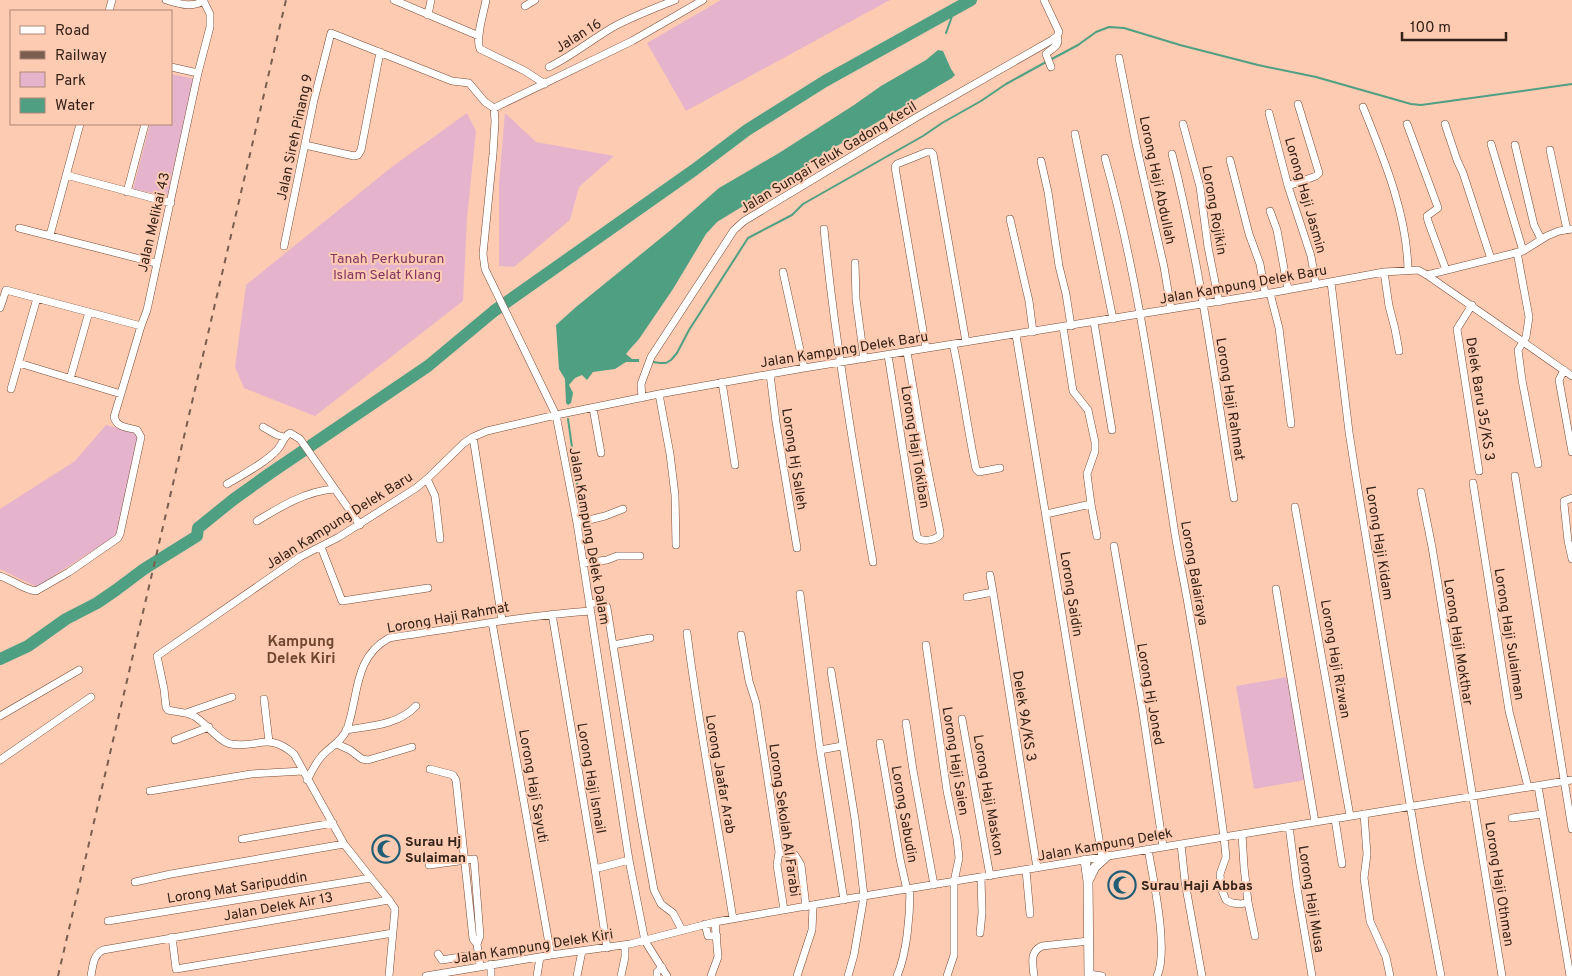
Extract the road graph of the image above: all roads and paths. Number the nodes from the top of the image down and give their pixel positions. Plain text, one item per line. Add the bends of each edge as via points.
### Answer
1 (166, 0) edge
2 (394, 0) edge
3 (431, 0) edge
4 (486, 0) edge
5 (535, 0) edge
6 (676, 0) edge
7 (703, 0) edge
8 (1044, 0) edge
9 (203, 1) edge
10 (525, 6) dead end
11 (682, 12) junction
12 (428, 15) junction
13 (479, 36) junction
14 (1054, 38) junction
15 (380, 52) junction
16 (1119, 58) dead end
17 (172, 67) edge
18 (548, 67) dead end
19 (1051, 67) dead end
20 (198, 73) junction
21 (545, 84) junction
22 (1298, 104) dead end
23 (1363, 107) dead end
24 (494, 108) junction
25 (1269, 113) dead end
26 (1183, 124) dead end
27 (1407, 124) dead end
28 (1445, 124) dead end
29 (80, 125) edge
30 (145, 125) edge
31 (1075, 134) dead end
32 (1491, 144) dead end
33 (305, 145) junction
34 (1515, 145) dead end
35 (1550, 150) dead end
36 (1172, 154) dead end
37 (1105, 158) dead end
38 (1230, 160) dead end
39 (1041, 161) dead end
40 (66, 175) junction
41 (1288, 186) junction
42 (128, 192) junction
43 (171, 203) junction
44 (1270, 210) dead end
45 (1010, 219) dead end
46 (19, 228) dead end
47 (824, 229) dead end
48 (1570, 229) edge
49 (50, 235) junction
50 (1541, 240) junction
51 (284, 246) dead end
52 (1520, 251) junction
53 (1491, 259) junction
54 (855, 263) dead end
55 (156, 264) junction
56 (1408, 270) junction
57 (1446, 270) junction
58 (783, 272) dead end
59 (1384, 272) junction
60 (1427, 275) junction
61 (1330, 282) junction
62 (1316, 285) junction
63 (1288, 290) junction
64 (1268, 294) junction
65 (37, 298) junction
66 (1219, 302) junction
67 (1203, 304) junction
68 (1472, 305) junction
69 (0, 308) edge
70 (1171, 309) junction
71 (89, 312) junction
72 (1139, 314) junction
73 (1113, 319) junction
74 (1094, 322) junction
75 (141, 326) junction
76 (1067, 327) junction
77 (1033, 332) junction
78 (1016, 335) junction
79 (966, 342) junction
80 (1523, 342) junction
81 (953, 344) junction
82 (926, 348) junction
83 (1399, 351) dead end
84 (908, 352) junction
85 (888, 355) junction
86 (864, 359) junction
87 (19, 363) junction
88 (841, 363) junction
89 (804, 368) junction
90 (1564, 370) junction
91 (770, 374) junction
92 (1572, 376) edge
93 (70, 378) junction
94 (722, 382) junction
95 (11, 388) dead end
96 (121, 394) junction
97 (659, 394) junction
98 (642, 398) junction
99 (593, 408) junction
100 (556, 415) junction
101 (1291, 424) dead end
102 (263, 427) dead end
103 (1112, 430) dead end
104 (473, 436) junction
105 (284, 437) junction
106 (1572, 452) edge
107 (601, 453) dead end
108 (1538, 464) dead end
109 (735, 465) dead end
110 (1000, 468) dead end
111 (1480, 471) dead end
112 (1515, 476) dead end
113 (427, 479) junction
114 (1473, 483) dead end
115 (228, 484) dead end
116 (334, 489) junction
117 (1420, 492) dead end
118 (1234, 498) dead end
119 (1572, 498) edge
120 (1091, 504) junction
121 (1295, 507) dead end
122 (623, 509) dead end
123 (1046, 514) junction
124 (257, 521) dead end
125 (580, 522) junction
126 (360, 525) junction
127 (1097, 536) dead end
128 (440, 539) dead end
129 (676, 545) dead end
130 (1114, 546) dead end
131 (321, 547) junction
132 (798, 548) dead end
133 (640, 556) dead end
134 (1572, 559) edge
135 (873, 562) dead end
136 (583, 563) junction
137 (990, 575) dead end
138 (0, 576) edge
139 (428, 588) dead end
140 (1276, 589) dead end
141 (993, 592) junction
142 (800, 594) dead end
143 (968, 597) dead end
144 (592, 606) junction
145 (552, 614) junction
146 (502, 620) junction
147 (492, 622) junction
148 (687, 633) dead end
149 (741, 635) dead end
150 (650, 638) dead end
151 (614, 645) junction
152 (926, 645) dead end
153 (79, 670) dead end
154 (831, 671) dead end
155 (91, 697) dead end
156 (232, 697) dead end
157 (264, 700) dead end
158 (416, 706) dead end
159 (186, 713) junction
160 (0, 716) edge
161 (962, 719) dead end
162 (906, 723) dead end
163 (209, 727) junction
164 (346, 730) junction
165 (175, 740) dead end
166 (269, 742) junction
167 (880, 743) dead end
168 (337, 744) junction
169 (842, 746) junction
170 (412, 747) dead end
171 (820, 750) junction
172 (0, 760) edge
173 (430, 769) dead end
174 (303, 771) junction
175 (307, 780) junction
176 (1569, 781) edge
177 (1538, 786) junction
178 (1528, 788) junction
179 (150, 791) dead end
180 (1473, 796) junction
181 (1412, 806) junction
182 (1364, 814) junction
183 (1542, 814) junction
184 (1350, 816) junction
185 (1512, 818) dead end
186 (1335, 819) junction
187 (1315, 822) junction
188 (333, 823) junction
189 (1289, 826) junction
190 (1572, 829) edge
191 (1242, 834) junction
192 (1224, 837) junction
193 (242, 839) dead end
194 (344, 844) junction
195 (1181, 844) junction
196 (1164, 846) junction
197 (1148, 849) junction
198 (779, 852) junction
199 (1105, 857) junction
200 (465, 860) junction
201 (629, 860) junction
202 (1085, 860) junction
203 (1342, 864) dead end
204 (429, 865) dead end
205 (1037, 868) junction
206 (595, 869) junction
207 (1026, 870) junction
208 (990, 876) junction
209 (371, 878) junction
210 (981, 878) junction
211 (1088, 881) junction
212 (135, 882) dead end
213 (954, 882) junction
214 (934, 885) junction
215 (909, 890) junction
216 (864, 896) junction
217 (389, 900) junction
218 (844, 900) junction
219 (1248, 902) junction
220 (810, 906) junction
221 (784, 910) junction
222 (1030, 914) dead end
223 (733, 919) junction
224 (108, 921) dead end
225 (715, 922) junction
226 (705, 924) junction
227 (682, 930) junction
228 (393, 933) junction
229 (980, 933) dead end
230 (717, 936) junction
231 (1255, 936) dead end
232 (172, 937) junction
233 (645, 941) junction
234 (1088, 942) junction
235 (477, 944) junction
236 (626, 945) junction
237 (607, 948) junction
238 (582, 951) junction
239 (438, 954) dead end
240 (551, 955) junction
241 (478, 956) junction
242 (540, 957) junction
243 (491, 964) junction
244 (480, 966) junction
245 (662, 967) junction
246 (456, 974) edge
247 (1089, 975) edge
248 (91, 976) edge
249 (389, 976) edge
250 (426, 976) edge
251 (491, 976) edge
252 (537, 976) edge
253 (577, 976) edge
254 (620, 976) edge
255 (657, 976) edge
256 (667, 976) edge
257 (711, 976) edge
258 (797, 976) edge
259 (848, 976) edge
260 (897, 976) edge
261 (947, 976) edge
262 (1034, 976) edge
263 (1102, 976) edge
264 (1157, 976) edge
265 (1202, 976) edge
266 (1312, 976) edge
267 (1390, 976) edge
268 (1441, 976) edge
269 (1502, 976) edge
270 (1570, 976) edge

1 - 9 street via 184,5 197,5
2 - 12 street
3 - 12 street
4 - 13 street
5 - 10 street
6 - 11 street
6 - 18 street, Jalan 16 via 614,27
7 - 11 street
8 - 14 street via 1059,32
9 - 20 street, Jalan Melikai 43 via 210,14 210,27
11 - 21 street
12 - 13 street
13 - 21 street via 480,49
14 - 19 street via 1057,45 1046,54
14 - 98 street, Jalan Sungai Teluk Gadong Kecil via 744,221 734,230 651,357 641,384
15 - 24 street via 452,81 469,83 484,102
15 - 33 street via 358,155
15 - 33 street, Jalan Sireh Pinang 9 via 331,33
16 - 70 street, Lorong Haji Abdullah
17 - 20 street
20 - 43 street, Jalan Melikai 43
21 - 24 street
22 - 41 street via 1320,173
23 - 56 street via 1401,214 1408,248
24 - 100 street, Jalan Kampung Delek Dalam via 483,254 485,269
25 - 41 street, Lorong Haji Jasmin
26 - 66 street, Lorong Rojikin via 1200,187
27 - 57 street via 1438,208 1427,216
28 - 53 street
29 - 40 street
30 - 42 street
31 - 73 street
32 - 52 street
33 - 51 street, Jalan Sireh Pinang 9
34 - 50 street via 1534,225
35 - 48 street
36 - 67 street, Lorong Haji Rahmat
37 - 72 street, Lorong Balairaya
38 - 64 street
39 - 76 street via 1066,294
40 - 42 street
40 - 49 street
41 - 62 street, Lorong Haji Jasmin via 1311,256
42 - 43 street
43 - 55 street, Jalan Melikai 43
44 - 63 street
45 - 77 street
46 - 49 street
47 - 88 street
48 - 50 street
49 - 55 street
50 - 52 street
52 - 53 street
52 - 80 street via 1528,317
53 - 57 street
54 - 86 street
55 - 75 street, Jalan Melikai 43
56 - 59 street, Jalan Kampung Delek Baru
56 - 60 street, Jalan Kampung Delek Baru via 1418,270
57 - 60 street
58 - 89 street
59 - 61 street, Jalan Kampung Delek Baru
59 - 83 street
60 - 68 street, Jalan Kampung Delek Baru
61 - 62 street, Jalan Kampung Delek Baru
61 - 181 street, Lorong Haji Kidam via 1349,432
62 - 63 street, Jalan Kampung Delek Baru
63 - 64 street, Jalan Kampung Delek Baru
64 - 66 street, Jalan Kampung Delek Baru
64 - 101 street via 1279,328
65 - 69 street via 6,290
65 - 71 street
65 - 87 street
66 - 67 street, Jalan Kampung Delek Baru
67 - 70 street, Jalan Kampung Delek Baru
67 - 118 street, Lorong Haji Rahmat
68 - 80 street, Jalan Kampung Delek Baru
68 - 111 street, Delek Baru 35/KS 3 via 1457,329
70 - 72 street, Jalan Kampung Delek Baru
71 - 75 street
71 - 93 street
72 - 73 street, Jalan Kampung Delek Baru
72 - 192 street, Lorong Balairaya
73 - 74 street, Jalan Kampung Delek Baru
74 - 76 street, Jalan Kampung Delek Baru
74 - 103 street
75 - 96 street, Jalan Melikai 43
76 - 77 street, Jalan Kampung Delek Baru
76 - 120 street via 1074,391 1088,410 1095,442 1087,474
77 - 78 street, Jalan Kampung Delek Baru
78 - 79 street, Jalan Kampung Delek Baru
78 - 123 street, Lorong Saidin
79 - 81 street, Jalan Kampung Delek Baru
79 - 82 street via 933,154 927,152 895,167
80 - 90 street, Jalan Kampung Delek Baru
80 - 108 street via 1518,350
81 - 82 street, Jalan Kampung Delek Baru
81 - 110 street via 976,469 979,472
82 - 84 street, Jalan Kampung Delek Baru
84 - 85 street, Jalan Kampung Delek Baru
84 - 85 street, Lorong Haji Tokiban via 940,532 937,537 922,541 917,537
85 - 86 street, Jalan Kampung Delek Baru
86 - 88 street, Jalan Kampung Delek Baru
87 - 93 street
87 - 95 street
88 - 89 street, Jalan Kampung Delek Baru
88 - 135 street
89 - 91 street, Jalan Kampung Delek Baru
90 - 92 street, Jalan Kampung Delek Baru
90 - 106 street via 1559,380
91 - 94 street, Jalan Kampung Delek Baru
91 - 132 street, Lorong Hj Salleh
93 - 96 street
94 - 97 street, Jalan Kampung Delek Baru
94 - 109 street
96 - 138 street, Jalan Melikai 43 via 114,418 116,423 140,433 140,447 118,538 36,591
97 - 98 street, Jalan Kampung Delek Baru
97 - 129 street via 675,495
98 - 99 street, Jalan Kampung Delek Baru
99 - 100 street, Jalan Kampung Delek Baru
99 - 107 street
100 - 104 street, Jalan Kampung Delek Baru
100 - 125 street, Jalan Kampung Delek Dalam
102 - 105 street
104 - 113 street, Jalan Kampung Delek Baru
104 - 146 street
105 - 115 street via 278,449
105 - 116 street via 290,433 300,439
112 - 176 street
113 - 126 street, Jalan Kampung Delek Baru
113 - 128 street via 435,496
114 - 178 street, Lorong Haji Sulaiman via 1509,711
116 - 124 street via 310,494
116 - 126 street
117 - 180 street, Lorong Haji Mokthar
119 - 134 street via 1564,501
120 - 123 street
120 - 127 street
121 - 184 street, Lorong Haji Rizwan
122 - 125 street
123 - 199 street, Lorong Saidin
125 - 136 street, Jalan Kampung Delek Dalam
126 - 131 street, Jalan Kampung Delek Baru
130 - 196 street, Lorong Hj Joned
131 - 139 street via 342,601
131 - 159 street, Jalan Kampung Delek Baru via 300,557 157,656 166,707
133 - 136 street via 617,556
136 - 144 street, Jalan Kampung Delek Dalam
137 - 141 street, Delek 9A/KS 3
140 - 187 street
141 - 143 street
141 - 205 street, Delek 9A/KS 3
142 - 171 street
144 - 145 street, Lorong Haji Rahmat
144 - 151 street via 604,603 608,608
144 - 201 street, Jalan Kampung Delek Dalam
145 - 146 street, Lorong Haji Rahmat
145 - 206 street, Lorong Haji Ismail
146 - 147 street, Lorong Haji Rahmat
147 - 164 street, Lorong Haji Rahmat via 388,638 376,646 360,674
147 - 240 street, Lorong Haji Sayuti
148 - 223 street, Lorong Jaafar Arab via 695,700
149 - 198 street, Lorong Sekolah Al Farabi via 756,703
150 - 151 street
151 - 227 street via 654,890
152 - 213 street, Lorong Haji Saien via 959,864
153 - 160 street
154 - 169 street
155 - 172 street
156 - 159 street
157 - 166 street
158 - 164 street via 394,721
159 - 163 street
161 - 208 street, Lorong Haji Maskon
162 - 214 street
163 - 165 street
163 - 166 street via 229,744
164 - 168 street, Lorong Haji Rahmat
166 - 174 street via 294,754
167 - 215 street, Lorong Sabudin via 900,858
168 - 170 street via 362,760
168 - 175 street, Lorong Haji Rahmat via 322,756
169 - 171 street
169 - 216 street
171 - 218 street
173 - 200 street via 453,775 456,780
174 - 175 street
174 - 179 street via 251,774
175 - 188 street
176 - 177 street, Jalan Kampung Delek
176 - 190 street
177 - 178 street, Jalan Kampung Delek
177 - 183 street
178 - 180 street, Jalan Kampung Delek
180 - 181 street, Jalan Kampung Delek
180 - 269 street, Lorong Haji Othman
181 - 182 street, Jalan Kampung Delek
181 - 268 street, Lorong Haji Kidam
182 - 184 street, Jalan Kampung Delek
182 - 267 street via 1367,854 1364,878 1370,921 1386,957
183 - 185 street
183 - 270 street
184 - 186 street, Jalan Kampung Delek
186 - 187 street, Jalan Kampung Delek
186 - 203 street
187 - 189 street, Jalan Kampung Delek
188 - 193 street
188 - 194 street
189 - 191 street, Jalan Kampung Delek
189 - 266 street, Lorong Haji Musa
191 - 192 street, Jalan Kampung Delek
191 - 219 street
192 - 195 street, Jalan Kampung Delek
192 - 219 street, Lorong Balairaya via 1226,857 1220,874 1221,888 1226,900 1232,904
194 - 209 street
194 - 212 street
195 - 196 street, Jalan Kampung Delek
195 - 265 street
196 - 197 street, Jalan Kampung Delek
197 - 199 street, Jalan Kampung Delek
197 - 264 street via 1161,937
198 - 220 street via 794,855 801,865
198 - 221 street, Lorong Sekolah Al Farabi via 777,865
199 - 202 street, Jalan Kampung Delek
199 - 211 street
200 - 204 street
200 - 235 street via 473,938
200 - 235 street via 474,859 480,936
201 - 206 street
201 - 233 street, Jalan Kampung Delek Dalam
202 - 205 street, Jalan Kampung Delek
202 - 211 street
205 - 207 street, Jalan Kampung Delek
206 - 237 street, Lorong Haji Ismail
207 - 208 street, Jalan Kampung Delek
207 - 222 street
208 - 210 street, Jalan Kampung Delek
209 - 217 street
209 - 224 street, Lorong Mat Saripuddin
210 - 213 street, Jalan Kampung Delek
210 - 229 street
211 - 234 street
213 - 214 street, Jalan Kampung Delek
213 - 261 street, Lorong Haji Saien via 954,955
214 - 215 street, Jalan Kampung Delek
215 - 216 street, Jalan Kampung Delek
215 - 260 street, Lorong Sabudin via 910,911
216 - 218 street, Jalan Kampung Delek
216 - 259 street
217 - 228 street via 394,909
217 - 232 street, Jalan Delek Air 13
218 - 220 street, Jalan Kampung Delek
219 - 231 street
220 - 221 street, Jalan Kampung Delek
220 - 258 street via 812,930
221 - 223 street, Jalan Kampung Delek
223 - 225 street, Jalan Kampung Delek
225 - 226 street, Jalan Kampung Delek
225 - 230 street
226 - 227 street, Jalan Kampung Delek
226 - 230 street via 708,936
227 - 233 street, Jalan Kampung Delek
228 - 232 street via 176,969
228 - 249 street
230 - 257 street via 718,957
232 - 248 street, Jalan Delek Air 13 via 98,952
233 - 236 street, Jalan Kampung Delek Kiri
233 - 245 street, Jalan Kampung Delek Dalam
234 - 247 street
234 - 262 street via 1036,949 1033,953
235 - 241 street
236 - 237 street, Jalan Kampung Delek Kiri
236 - 254 street
237 - 238 street, Jalan Kampung Delek Kiri
238 - 240 street, Jalan Kampung Delek Kiri
238 - 253 street
239 - 241 street via 442,960
240 - 242 street, Jalan Kampung Delek Kiri
241 - 244 street
242 - 243 street, Jalan Kampung Delek Kiri
242 - 252 street
243 - 244 street, Jalan Kampung Delek Kiri
243 - 251 street
244 - 246 street, Jalan Kampung Delek Kiri
245 - 255 street
245 - 256 street, Jalan Kampung Delek Dalam
246 - 250 street, Jalan Kampung Delek Kiri
247 - 263 street

